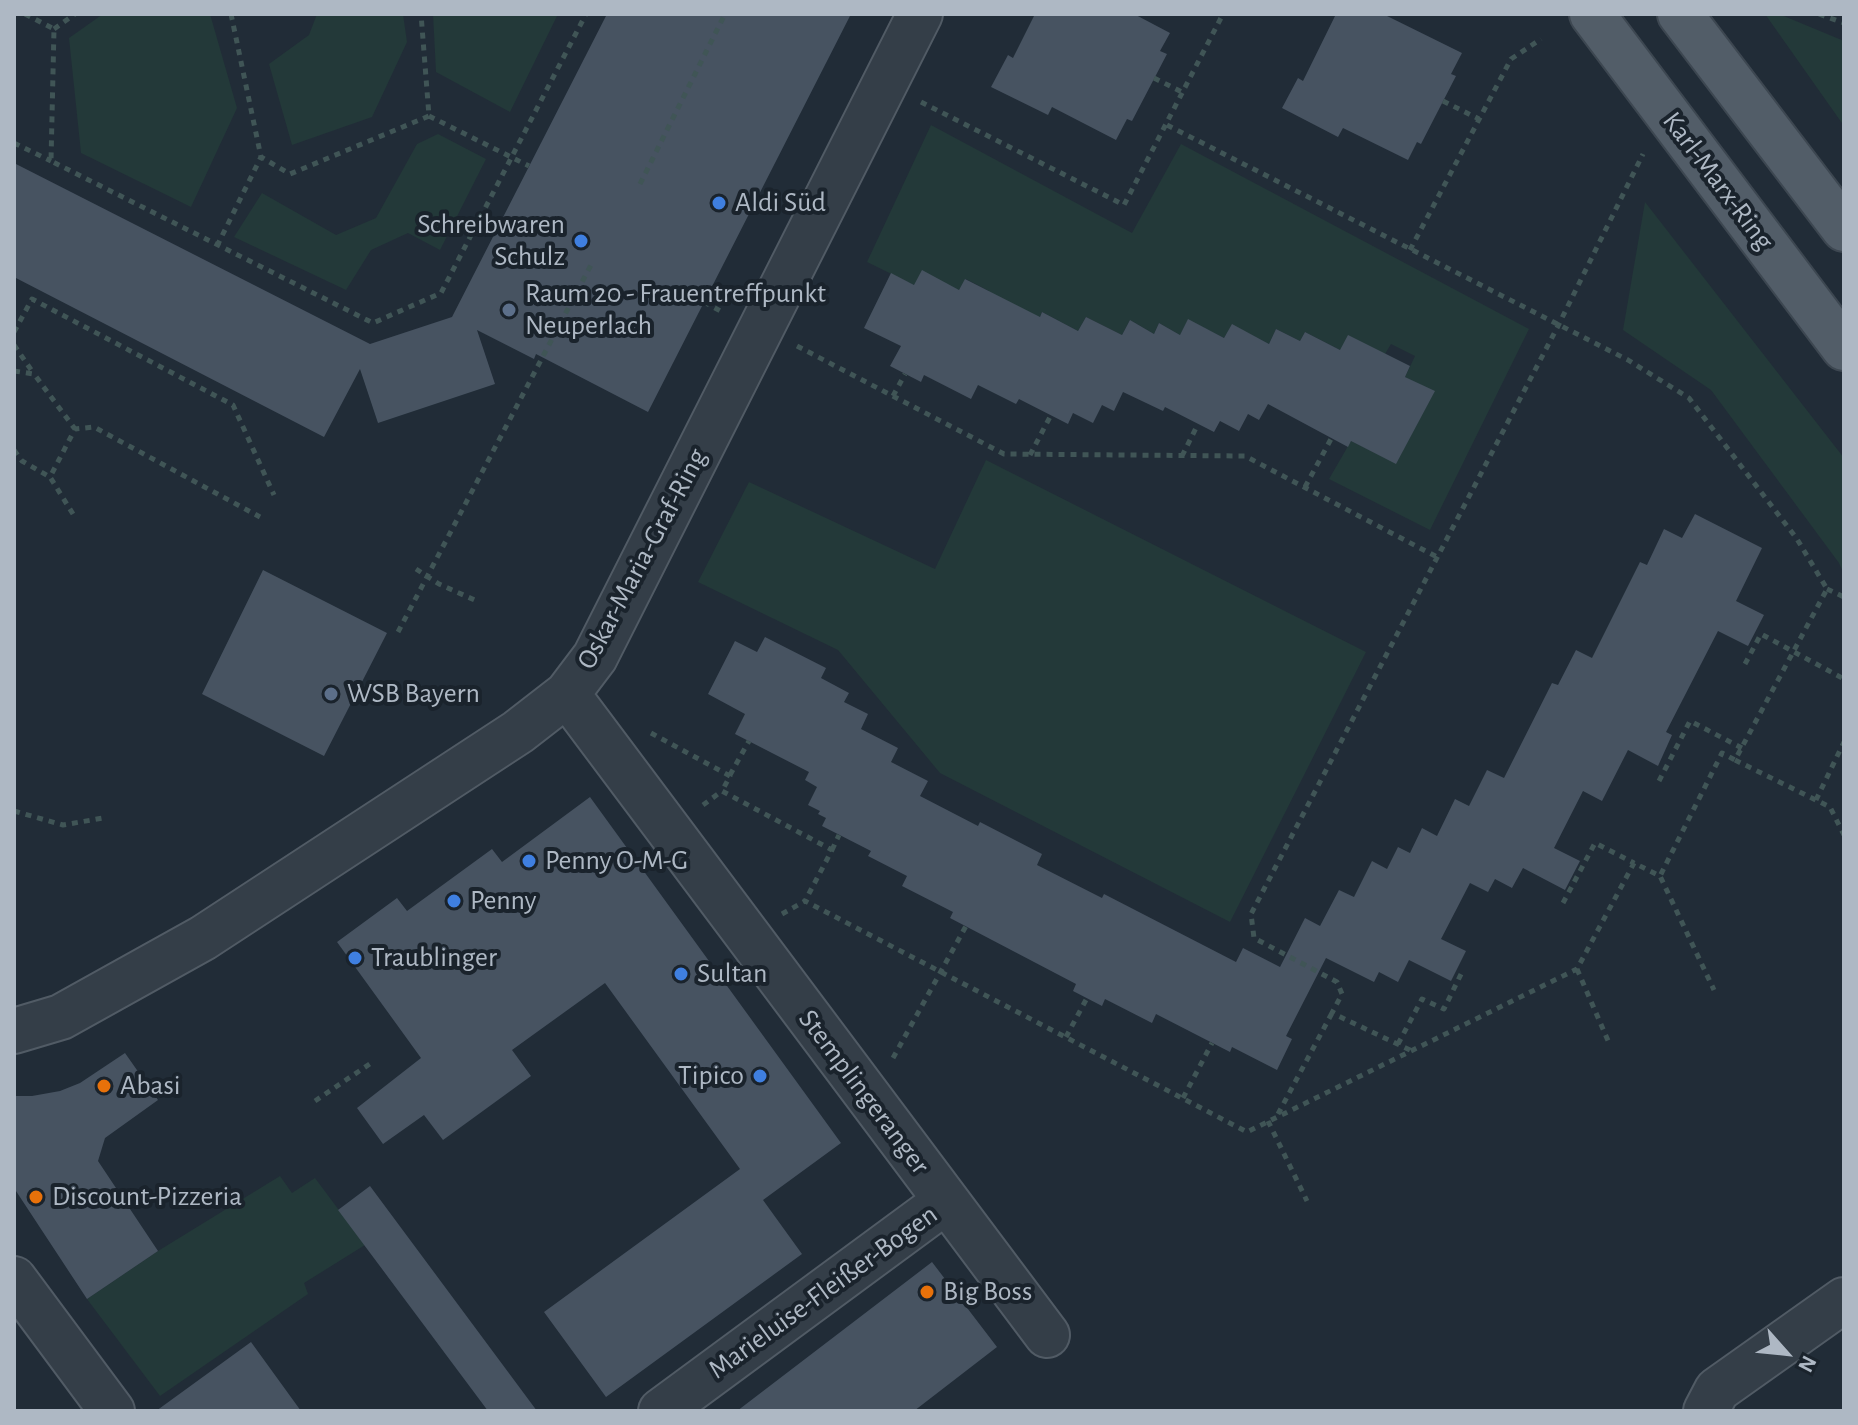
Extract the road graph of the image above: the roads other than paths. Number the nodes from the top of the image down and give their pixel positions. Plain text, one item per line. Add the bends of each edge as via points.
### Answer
1 (920, 14) edge
2 (1592, 14) edge
3 (1680, 14) edge
4 (1844, 229) edge
5 (1844, 348) edge
6 (567, 694) junction
7 (14, 1031) edge
8 (946, 1201) junction
9 (14, 1279) edge
10 (1844, 1300) edge
11 (1047, 1335) dead end
12 (112, 1411) edge
13 (661, 1411) edge
14 (1706, 1411) edge

1 - 6 street, Oskar-Maria-Graf-Ring via 595,657
2 - 5 main road, Karl-Marx-Ring
3 - 4 main road
6 - 7 street, Oskar-Maria-Graf-Ring via 518,732 203,938 61,1017
6 - 8 street, Stemplingeranger
8 - 11 street, Stemplingeranger
8 - 13 street, Marieluise-Fleißer-Bogen
9 - 12 street
10 - 14 street via 1717,1390

